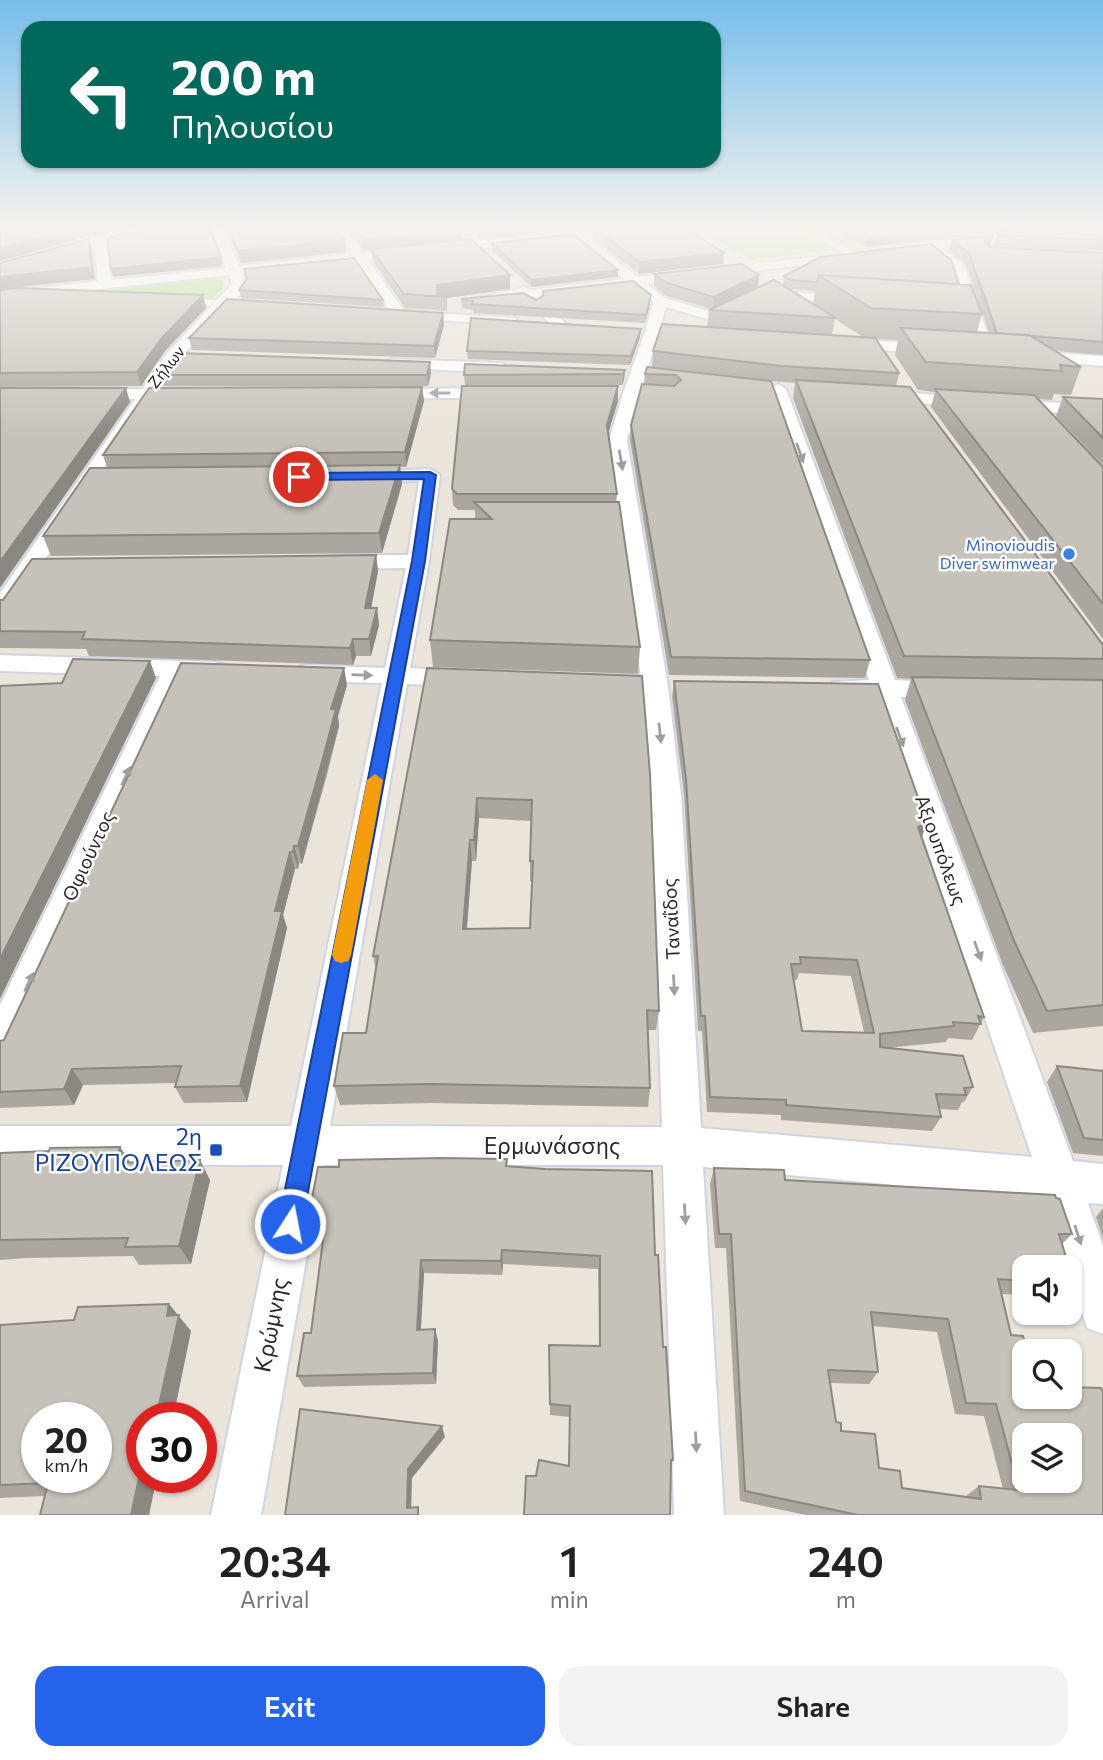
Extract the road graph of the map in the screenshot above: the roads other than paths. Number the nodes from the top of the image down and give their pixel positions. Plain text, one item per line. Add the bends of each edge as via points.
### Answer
1 (53, 297) edge
2 (231, 297) edge
3 (382, 297) edge
4 (506, 297) edge
5 (530, 297) edge
6 (655, 297) edge
7 (788, 297) edge
8 (836, 297) edge
9 (964, 297) edge
10 (90, 298) edge
11 (169, 301) edge
12 (660, 301) junction
13 (866, 301) edge
14 (222, 303) junction
15 (250, 305) edge
16 (808, 310) edge
17 (390, 312) junction
18 (691, 328) edge
19 (836, 337) edge
20 (878, 346) junction
21 (991, 353) junction
22 (173, 356) junction
23 (200, 357) edge
24 (1103, 360) edge
25 (378, 364) edge
26 (515, 369) edge
27 (1051, 373) edge
28 (778, 388) edge
29 (1082, 392) dead end
30 (522, 393) edge
31 (73, 394) edge
32 (146, 394) junction
33 (199, 394) edge
34 (373, 394) edge
35 (858, 394) edge
36 (912, 398) junction
37 (1103, 405) edge
38 (1034, 406) junction
39 (1103, 411) edge
40 (927, 419) edge
41 (1051, 425) edge
42 (348, 476) edge
43 (89, 478) junction
44 (117, 478) edge
45 (603, 519) edge
46 (631, 519) junction
47 (418, 561) junction
48 (321, 562) edge
49 (31, 566) junction
50 (59, 566) edge
51 (0, 610) edge
52 (0, 663) edge
53 (176, 669) junction
54 (244, 671) edge
55 (285, 673) edge
56 (395, 676) junction
57 (491, 680) edge
58 (817, 688) edge
59 (883, 688) junction
60 (965, 690) edge
61 (0, 1043) edge
62 (0, 1145) edge
63 (305, 1145) junction
64 (682, 1146) junction
65 (1060, 1180) junction
66 (1103, 1184) edge
67 (1103, 1312) edge
68 (236, 1515) edge
69 (699, 1515) edge

1 - 10 street
2 - 14 street, Ζήλων
3 - 17 street
4 - 17 street
5 - 17 street via 566,325
6 - 12 street
7 - 16 street
8 - 13 street
9 - 21 street via 965,308
11 - 14 street
12 - 18 street via 720,314
12 -> 46 street, Ταναΐδος via 653,332 632,381 618,440
14 - 15 street
14 - 22 street, Ζήλων
19 - 20 street
20 - 21 street
20 - 36 street
21 - 24 street
21 - 27 street
22 - 23 street
22 - 32 street, Ζήλων
25 - 26 street
28 -> 59 street, Αξιουπόλεως
29 - 37 street
30 -> 34 street
31 - 32 street
32 - 33 street
32 - 43 street, Ζήλων
35 - 36 street
36 - 38 street
36 - 40 street
38 - 39 street
38 - 41 street
42 - 47 street, Κρώμνης via 430,475 431,519
43 - 44 street
43 - 49 street, Ζήλων
45 - 46 street
46 -> 64 street, Ταναΐδος via 666,795
47 - 48 street
47 - 56 street, Κρώμνης
49 - 50 street
49 - 51 street, Ζήλων
52 - 53 street
53 - 54 street
61 -> 53 street, Οφιούντος
55 -> 56 street
56 - 57 street
56 - 63 street, Κρώμνης
58 - 59 street
59 - 60 street
59 -> 65 street, Αξιουπόλεως
62 - 63 street, Ερμωνάσσης
63 - 64 street, Ερμωνάσσης
63 - 68 street, Κρώμνης
64 - 65 street, Ερμωνάσσης
64 -> 69 street, Ταναΐδος
65 - 66 street, Ερμωνάσσης
65 -> 67 street, Αξιουπόλεως

